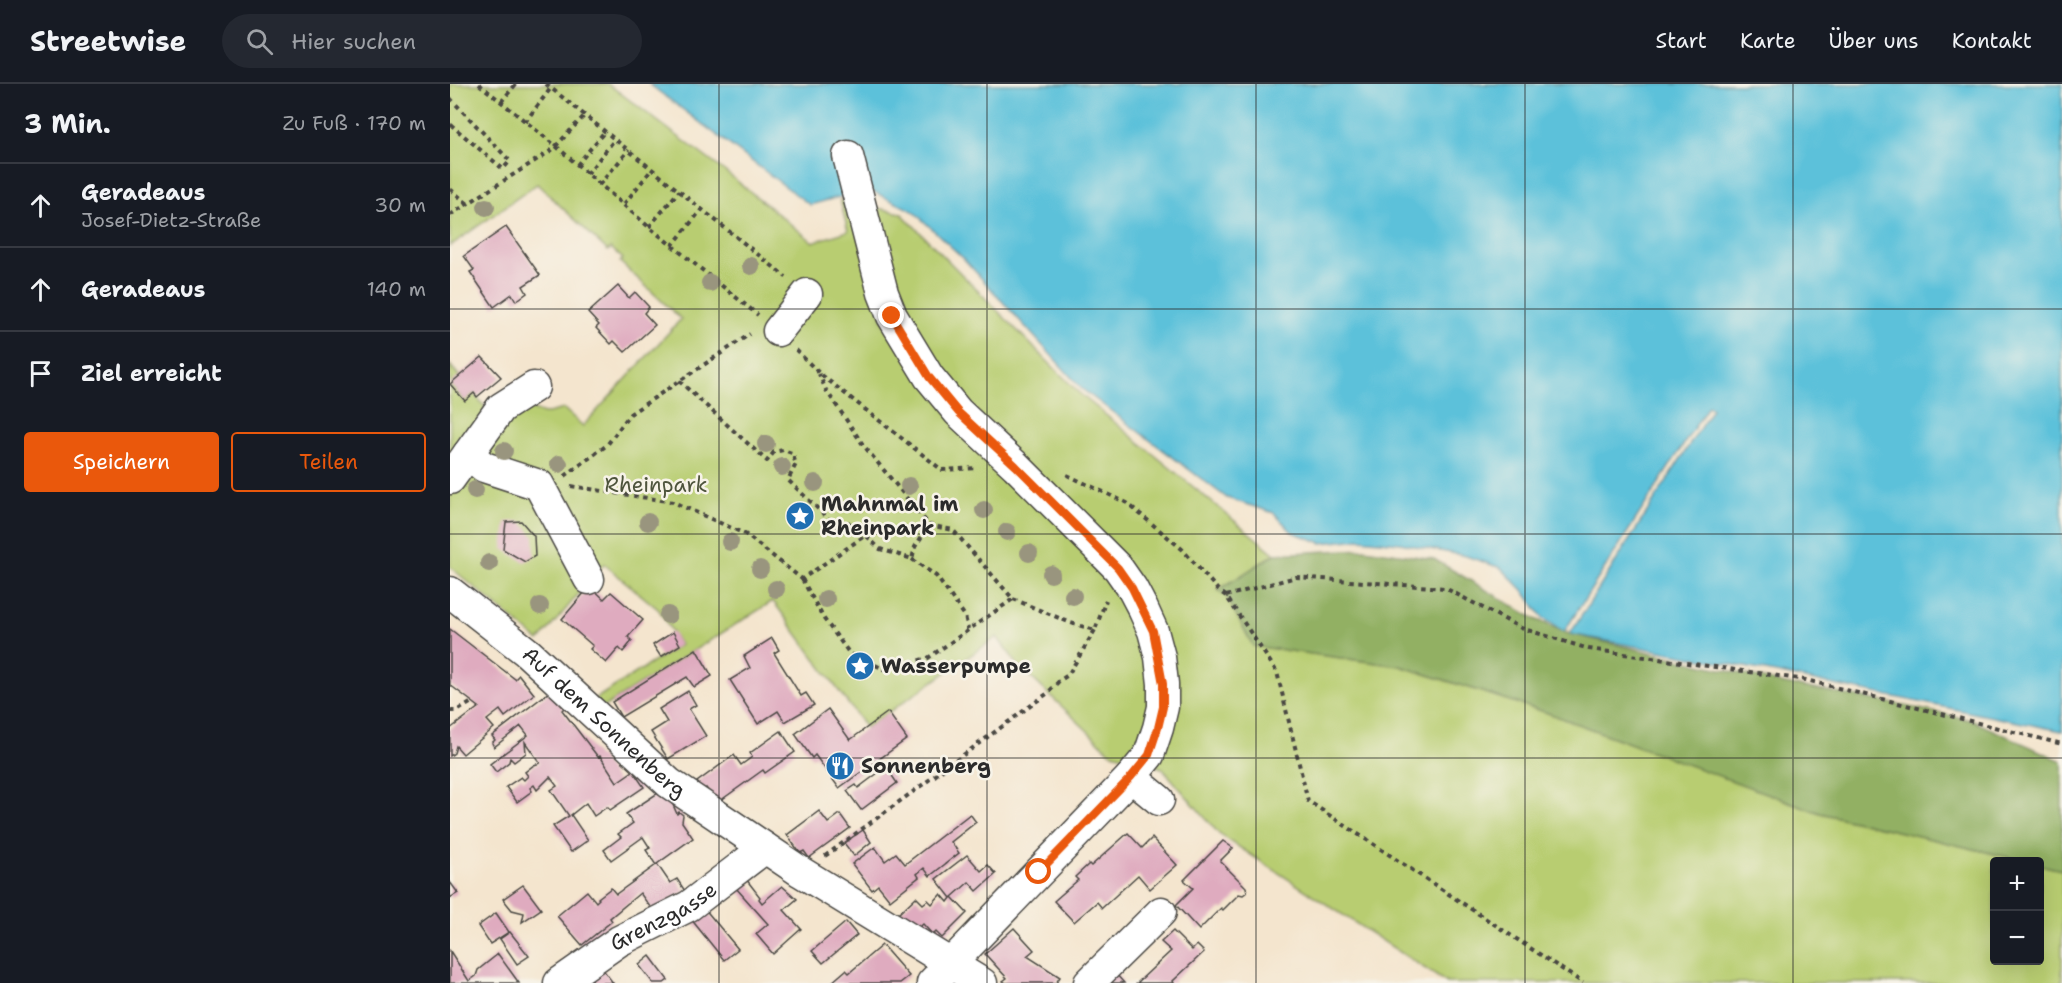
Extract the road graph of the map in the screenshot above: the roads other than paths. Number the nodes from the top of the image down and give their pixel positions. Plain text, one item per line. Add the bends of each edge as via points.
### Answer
1 (848, 156) dead end
2 (807, 294) road end
3 (765, 326) road end
4 (534, 387) dead end
5 (468, 454) junction
6 (450, 479) edge
7 (589, 579) dead end
8 (450, 592) edge
9 (1131, 777) junction
10 (1159, 800) dead end
11 (765, 848) junction
12 (1161, 912) dead end
13 (942, 974) edge
14 (559, 983) edge
15 (982, 983) edge
16 (1089, 983) edge

1 - 9 street via 883,293 892,316 929,377 951,404 1118,568 1153,631 1163,684 1163,707 1149,755
2 - 3 street
4 - 5 street via 501,408
5 - 6 street
5 - 7 street via 484,467 539,485
8 - 11 street, Auf dem Sonnenberg via 528,653 669,783
9 - 10 street
9 - 13 street
11 - 13 street, Auf dem Sonnenberg
11 - 14 street, Grenzgasse via 688,906 619,941
12 - 16 street
13 - 15 street, Auf dem Sonnenberg

